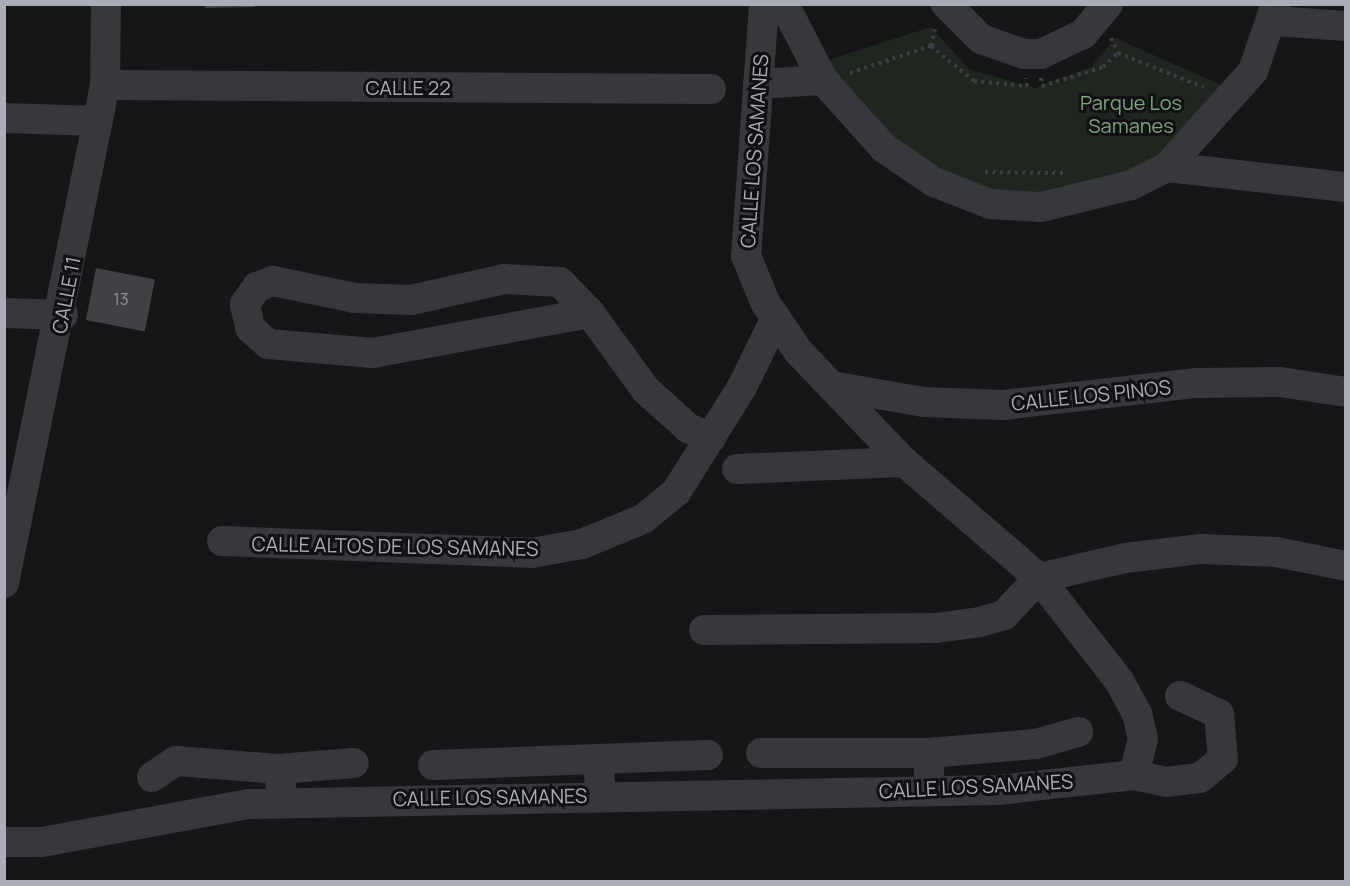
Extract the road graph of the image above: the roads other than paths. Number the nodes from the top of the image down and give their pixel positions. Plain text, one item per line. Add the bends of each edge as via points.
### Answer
1 (106, 4) edge
2 (764, 4) edge
3 (784, 4) edge
4 (1108, 4) edge
5 (946, 6) edge
6 (1276, 13) edge
7 (1346, 26) edge
8 (836, 81) junction
9 (758, 84) junction
10 (105, 85) junction
11 (711, 89) dead end
12 (4, 118) edge
13 (98, 121) junction
14 (1167, 167) junction
15 (1346, 187) edge
16 (4, 313) edge
17 (590, 313) junction
18 (63, 315) junction
19 (776, 318) junction
20 (837, 387) junction
21 (1346, 392) edge
22 (711, 438) junction
23 (904, 462) junction
24 (737, 469) dead end
25 (12, 504) edge
26 (222, 541) dead end
27 (1346, 566) edge
28 (1040, 578) junction
29 (4, 583) edge
30 (704, 630) dead end
31 (1180, 696) dead end
32 (1078, 732) dead end
33 (760, 753) dead end
34 (928, 753) junction
35 (708, 755) dead end
36 (597, 759) junction
37 (354, 763) dead end
38 (433, 765) dead end
39 (278, 769) junction
40 (1134, 775) junction
41 (152, 777) dead end
42 (930, 790) junction
43 (601, 794) junction
44 (284, 802) junction
45 (4, 842) edge

1 - 10 street, CALLE 11
2 - 9 street, CALLE LOS SAMANES
3 - 8 street
4 - 5 street via 1083,34 1033,54 981,39
6 - 7 street
6 - 14 street via 1253,72
8 - 9 street
8 - 14 street via 884,148 934,182 990,204 1041,207 1131,185
9 - 19 street, CALLE LOS SAMANES via 746,256
10 - 11 street, CALLE 22
10 - 13 street, CALLE 11
12 - 13 street
13 - 18 street, CALLE 11
14 - 15 street
16 - 18 street
17 - 17 street via 560,282 504,279 411,300 355,298 273,280 257,287 245,304 250,328 268,344 373,353
17 - 22 street via 646,390 688,428
18 - 25 street, CALLE 11
19 - 20 street, CALLE LOS SAMANES via 798,351
19 - 22 street, CALLE ALTOS DE LOS SAMANES
20 - 21 street, CALLE LOS PINOS via 924,402 1004,405 1197,383 1280,382
20 - 23 street, CALLE LOS SAMANES
22 - 26 street, CALLE ALTOS DE LOS SAMANES via 676,492 643,519 582,544 531,553
23 - 24 street
23 - 28 street, CALLE LOS SAMANES
25 - 29 street, CALLE 11
27 - 28 street via 1276,552 1202,549 1125,558
28 - 30 street via 1004,615 980,622 936,628
28 - 40 street, CALLE LOS SAMANES via 1120,682 1137,714 1143,739
31 - 40 street via 1219,714 1223,759 1200,778 1166,782
32 - 34 street via 1036,744
33 - 34 street
34 - 42 street
35 - 36 street
36 - 38 street
36 - 43 street
37 - 39 street
39 - 41 street via 176,761
39 - 44 street
40 - 42 street, CALLE LOS SAMANES via 998,790
42 - 43 street, CALLE LOS SAMANES
43 - 44 street, CALLE LOS SAMANES
44 - 45 street, CALLE LOS SAMANES via 42,842

